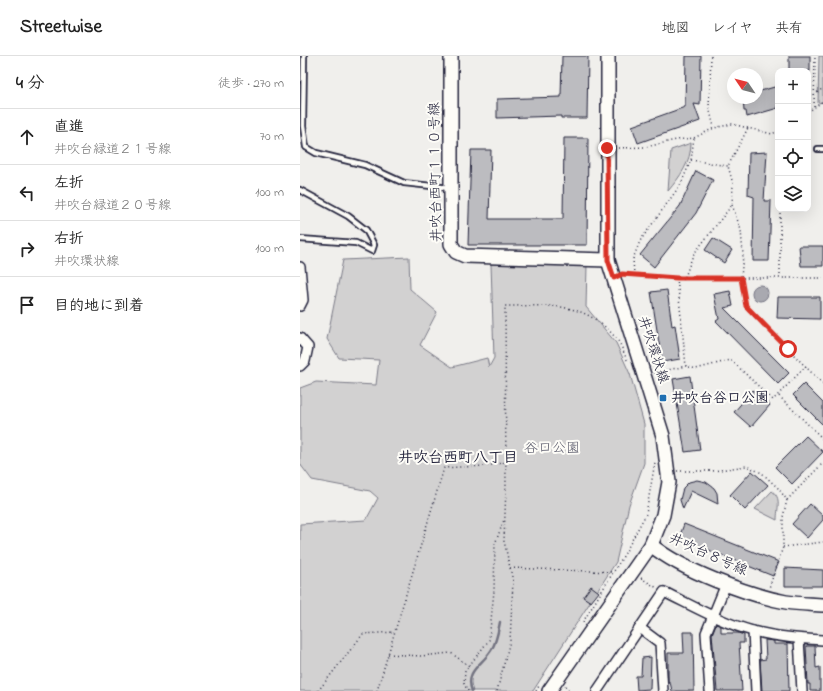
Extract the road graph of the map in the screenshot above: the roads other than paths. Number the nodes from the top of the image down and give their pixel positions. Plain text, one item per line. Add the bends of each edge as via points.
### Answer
1 (304, 56) edge
2 (451, 56) edge
3 (608, 56) edge
4 (301, 126) edge
5 (450, 188) junction
6 (300, 190) edge
7 (300, 239) edge
8 (608, 260) junction
9 (300, 267) edge
10 (300, 306) edge
11 (300, 338) edge
12 (300, 366) edge
13 (651, 545) junction
14 (726, 584) junction
15 (823, 605) edge
16 (713, 616) junction
17 (640, 628) junction
18 (753, 631) junction
19 (799, 639) junction
20 (823, 640) edge
21 (545, 687) edge
22 (598, 690) edge
23 (663, 691) edge
24 (710, 691) edge
25 (756, 691) edge
26 (802, 691) edge

1 - 4 lane
2 - 5 street, 井吹台西町１１０号線
3 - 8 street, 井吹環状線
4 - 5 lane via 306,147 316,152 366,165 404,183
5 - 8 street, 井吹台西町１１０号線 via 451,244 456,252 464,256
6 - 7 lane via 348,216 366,230 374,244 372,251 356,243
8 - 13 street, 井吹環状線 via 663,436 669,482 663,515
9 - 10 street
11 - 12 street via 308,347 305,361
13 - 14 street, 井吹台８号線 via 663,555
13 - 21 street, 井吹環状線
14 - 15 street, 井吹台８号線 via 786,602
14 - 16 street
16 - 17 street via 664,592
16 - 18 street
16 - 24 street via 706,633
17 - 22 street
17 - 23 street via 660,643
18 - 19 street
18 - 25 street
19 - 20 street
19 - 26 street

